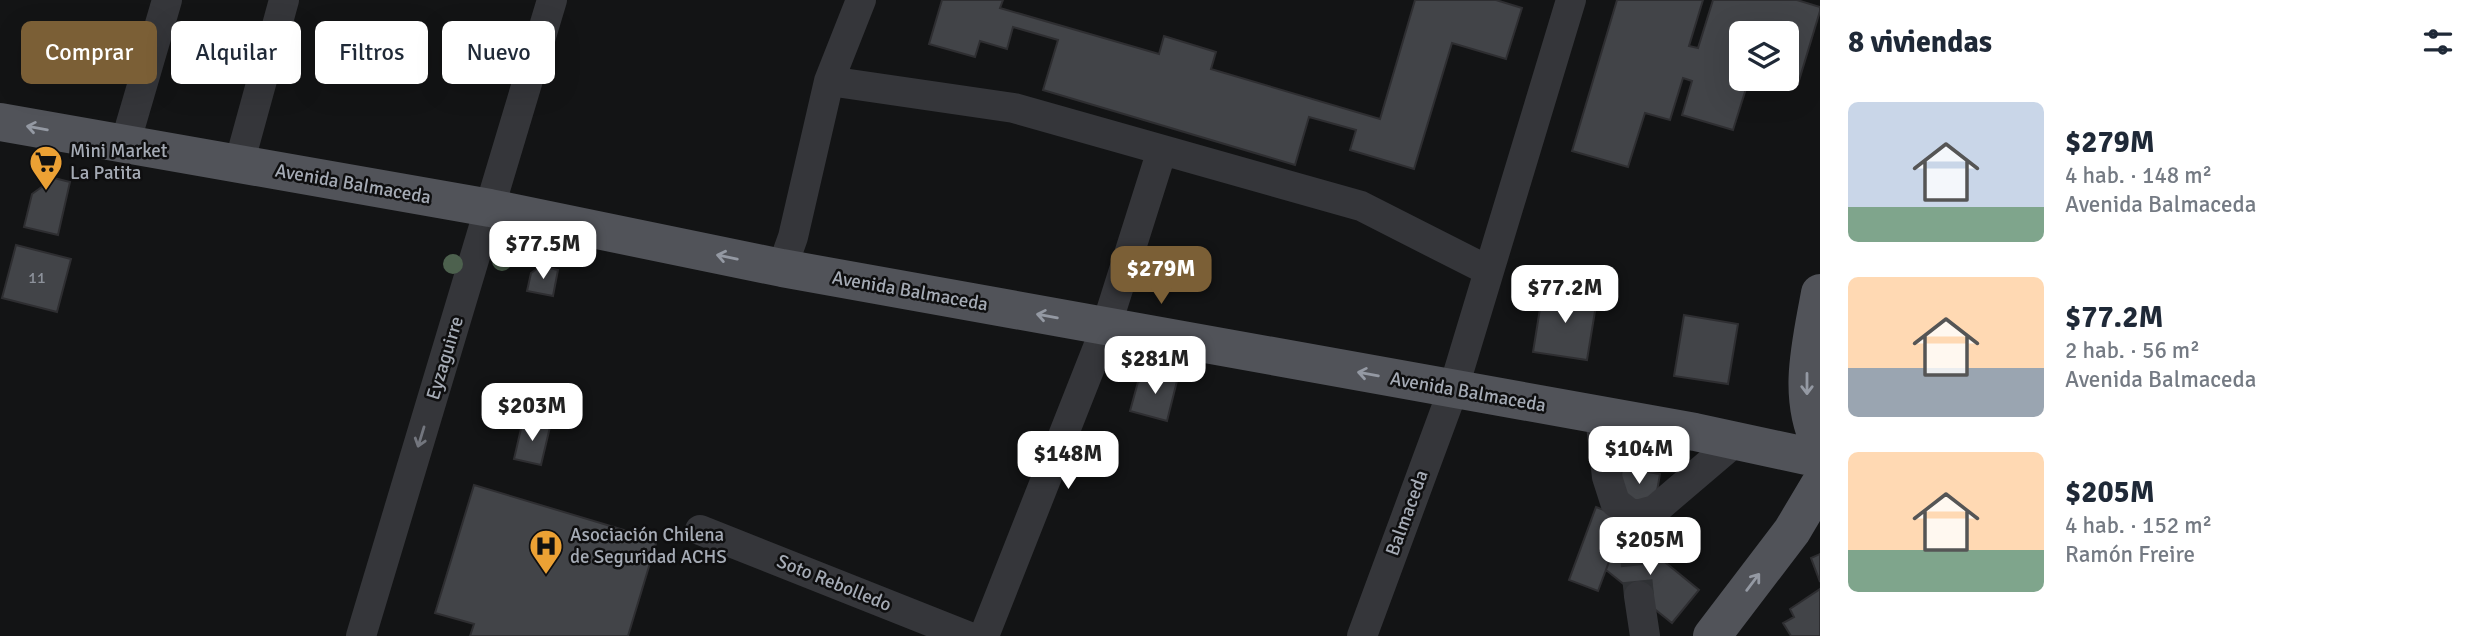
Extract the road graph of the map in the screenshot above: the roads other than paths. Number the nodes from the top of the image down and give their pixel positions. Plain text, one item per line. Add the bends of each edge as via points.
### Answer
1 (167, 0) edge
2 (552, 0) edge
3 (861, 0) edge
4 (1571, 0) edge
5 (279, 1) edge
6 (829, 81) junction
7 (0, 122) edge
8 (125, 144) junction
9 (1162, 150) junction
10 (239, 164) junction
11 (490, 208) junction
12 (782, 268) junction
13 (1489, 271) junction
14 (1820, 293) edge
15 (1106, 327) junction
16 (1453, 390) junction
17 (1600, 416) junction
18 (1737, 440) junction
19 (1820, 444) edge
20 (1820, 459) edge
21 (1820, 484) edge
22 (700, 530) dead end
23 (1639, 596) tunnel mouth
24 (362, 636) edge
25 (967, 636) edge
26 (984, 636) edge
27 (1362, 636) edge
28 (1645, 636) edge
29 (1712, 636) edge

1 - 8 street
2 - 11 street, Eyzaguirre
3 - 6 street
4 - 13 street, Balmaceda
5 - 10 street
6 - 9 street via 1014,108
6 - 12 street
8 -> 7 main road, Avenida Balmaceda
8 - 10 main road, Avenida Balmaceda
9 - 13 street via 1361,206
9 - 15 street
10 - 11 main road, Avenida Balmaceda
12 -> 11 main road, Avenida Balmaceda
11 -> 24 street, Eyzaguirre
15 -> 12 main road, Avenida Balmaceda
13 - 16 street, Balmaceda
14 -> 19 main road via 1806,390
16 -> 15 main road, Avenida Balmaceda
15 - 26 street
16 - 17 main road, Avenida Balmaceda
16 - 27 street, Balmaceda
17 - 18 main road, Avenida Balmaceda
17 - 18 street via 1607,477 1615,502 1633,526
18 - 20 main road, Avenida Balmaceda
29 -> 21 main road via 1792,531
22 - 25 street, Soto Rebolledo
23 - 28 street

